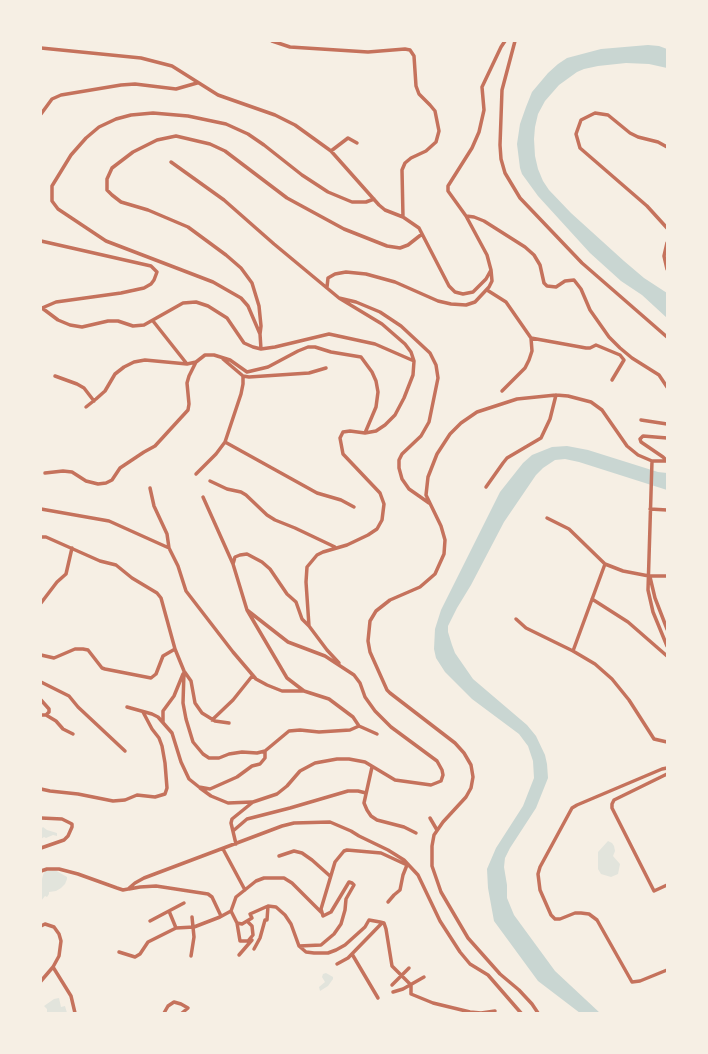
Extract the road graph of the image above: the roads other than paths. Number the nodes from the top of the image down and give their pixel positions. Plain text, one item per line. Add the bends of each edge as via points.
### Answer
1 (272, 41) edge
2 (505, 41) edge
3 (515, 41) edge
4 (41, 48) edge
5 (197, 83) junction
6 (41, 114) edge
7 (357, 143) dead end
8 (667, 147) edge
9 (331, 151) junction
10 (171, 162) dead end
11 (374, 199) junction
12 (466, 216) junction
13 (403, 217) junction
14 (667, 228) edge
15 (422, 234) junction
16 (41, 241) edge
17 (667, 242) edge
18 (667, 269) edge
19 (491, 270) junction
20 (326, 287) junction
21 (487, 290) junction
22 (339, 298) junction
23 (41, 308) edge
24 (152, 321) junction
25 (260, 334) junction
26 (667, 337) edge
27 (531, 338) junction
28 (261, 349) junction
29 (222, 358) junction
30 (414, 361) junction
31 (196, 362) junction
32 (187, 364) junction
33 (326, 368) dead end
34 (55, 376) dead end
35 (243, 376) junction
36 (612, 380) dead end
37 (667, 387) edge
38 (502, 391) dead end
39 (556, 395) junction
40 (94, 401) junction
41 (86, 407) dead end
42 (641, 420) dead end
43 (667, 424) edge
44 (366, 433) junction
45 (667, 438) edge
46 (225, 442) junction
47 (652, 461) junction
48 (667, 461) edge
49 (45, 473) dead end
50 (196, 474) dead end
51 (210, 481) dead end
52 (486, 487) dead end
53 (150, 488) dead end
54 (203, 497) dead end
55 (430, 504) junction
56 (354, 507) dead end
57 (41, 509) edge
58 (650, 509) junction
59 (667, 510) edge
60 (547, 518) dead end
61 (41, 537) edge
62 (335, 547) junction
63 (72, 548) junction
64 (169, 548) junction
65 (233, 564) junction
66 (605, 564) junction
67 (649, 576) junction
68 (667, 576) edge
69 (592, 598) junction
70 (41, 603) edge
71 (247, 610) junction
72 (516, 619) dead end
73 (309, 626) junction
74 (667, 629) edge
75 (667, 646) edge
76 (175, 649) junction
77 (573, 651) junction
78 (41, 655) edge
79 (667, 656) edge
80 (342, 667) junction
81 (184, 671) junction
82 (253, 675) junction
83 (41, 682) edge
84 (304, 691) junction
85 (41, 700) edge
86 (127, 707) dead end
87 (143, 712) junction
88 (41, 715) edge
89 (46, 715) junction
90 (212, 720) junction
91 (163, 723) junction
92 (229, 723) dead end
93 (359, 726) junction
94 (73, 734) dead end
95 (377, 734) dead end
96 (667, 742) edge
97 (265, 750) junction
98 (125, 751) dead end
99 (372, 767) junction
100 (667, 768) edge
101 (667, 774) edge
102 (199, 788) junction
103 (41, 789) edge
104 (366, 792) junction
105 (253, 802) junction
106 (41, 818) edge
107 (430, 818) dead end
108 (437, 830) junction
109 (233, 831) junction
110 (416, 833) dead end
111 (236, 844) junction
112 (41, 848) edge
113 (223, 849) junction
114 (279, 856) dead end
115 (407, 865) junction
116 (41, 871) edge
117 (330, 876) junction
118 (667, 885) edge
119 (128, 889) junction
120 (246, 890) junction
121 (388, 902) dead end
122 (184, 903) dead end
123 (268, 906) junction
124 (169, 911) junction
125 (231, 911) junction
126 (322, 913) junction
127 (221, 916) junction
128 (192, 917) dead end
129 (247, 920) junction
130 (150, 921) dead end
131 (382, 923) junction
132 (237, 924) junction
133 (41, 926) edge
134 (192, 927) junction
135 (176, 928) junction
136 (253, 935) junction
137 (299, 946) junction
138 (254, 949) dead end
139 (119, 952) dead end
140 (352, 954) junction
141 (239, 955) dead end
142 (191, 956) dead end
143 (337, 964) dead end
144 (54, 967) junction
145 (408, 968) dead end
146 (667, 970) edge
147 (402, 976) junction
148 (424, 977) dead end
149 (41, 981) edge
150 (392, 985) dead end
151 (411, 985) junction
152 (394, 992) dead end
153 (378, 998) dead end
154 (495, 1011) dead end
155 (75, 1013) edge
156 (164, 1013) edge
157 (182, 1013) edge
158 (521, 1013) edge
159 (538, 1013) edge

1 - 13 street via 290,47 368,52 410,50 414,56 416,86 419,94 435,111 439,131 436,142 426,151 411,158 402,170
2 - 12 street via 482,87 484,110 479,132 448,186 448,191
3 - 26 street via 502,90 500,145 501,159 508,179 520,198 582,262
4 - 5 street via 141,58 172,66
5 - 6 street via 176,89 135,84 120,85 61,95 52,100
5 - 9 street via 218,95 275,115 295,125
7 - 9 street via 348,138
8 - 14 street via 630,133 608,115 595,113 581,120 576,134 580,148 647,206
9 - 11 street
10 - 20 street via 224,200
11 - 13 street via 385,210
11 - 25 street via 352,202 328,192 248,134 226,124 188,116 153,113 116,119 99,127 71,155 52,186 52,201 58,209 106,241 213,282 241,298 248,306
12 - 19 street via 487,255
12 - 37 street via 484,221 525,247 540,265 547,286 556,287 565,281 574,280 590,310 609,337 632,358 659,375
13 - 15 street via 419,228
15 - 19 street via 449,286 455,292 473,292
15 - 25 street via 400,248 387,246 344,229 287,198 225,151 210,144 176,136 157,140 133,152 112,168 107,178 107,190 121,202 188,227 241,268 252,283 259,306
16 - 23 street via 151,266 156,272 151,284 144,288 56,302
17 - 18 street via 664,256
19 - 21 street via 492,281
20 - 21 street via 328,278 334,274 366,274 395,282 438,301 466,305 475,302
20 - 22 street
21 - 27 street via 506,302
22 - 30 street via 382,324 405,344
22 - 55 street via 380,312 401,326 430,353 436,365 438,378 429,422 421,436 399,460 402,479 409,489
23 - 24 street via 58,320 82,327 108,321 133,326
24 - 28 street via 183,303 196,302 227,318 244,343
24 - 32 street
25 - 28 street
27 - 36 street via 586,348 596,345 620,355 624,360
27 - 38 street via 532,351 525,368
28 - 30 street via 329,334 375,344
29 - 31 street via 214,355 205,356
29 - 35 street
29 - 44 street via 230,360 248,372 268,367 308,347 361,357 372,372 378,392 376,407
30 - 44 street via 413,375 395,415 376,431
31 - 32 street
31 - 49 street via 187,383 190,404 188,410 155,446 120,468 112,480 98,484 86,481 72,472
32 - 40 street via 145,360 134,362 124,366
33 - 35 street via 309,372
34 - 40 street via 84,388
35 - 46 street via 241,394
39 - 47 street via 591,402 602,410 627,446 638,455
39 - 52 street via 550,419 541,438 507,458
39 - 55 street via 517,399 477,412 461,423 437,454 428,477 426,495
40 - 41 street
42 - 43 street
44 - 62 street via 343,432 340,445 343,454 380,493 384,504 382,520 377,529 368,535 347,545
45 - 48 street via 644,436 640,439
46 - 50 street
46 - 56 street via 317,493
47 - 48 street
47 - 58 street
51 - 62 street via 226,489 241,492 267,516
53 - 64 street via 154,506 167,534
54 - 65 street
55 - 108 street via 445,540 444,554 435,574 420,587 390,600 376,611 370,621 368,641 370,652 390,693 455,743 469,762 473,777 471,788
57 - 64 street via 109,521
58 - 59 street
58 - 67 street
60 - 66 street via 570,529
61 - 63 street
62 - 73 street via 316,555 307,567
63 - 70 street via 66,574
63 - 76 street via 100,561 116,565 157,593 161,598
64 - 82 street via 186,591
65 - 71 street
65 - 73 street via 235,557 247,554 262,562 296,602 302,619
66 - 67 street via 623,571
66 - 69 street
67 - 68 street
67 - 74 street
67 - 75 street via 649,595
69 - 77 street
69 - 79 street via 628,622
71 - 80 street via 288,642 324,656
71 - 84 street via 287,678
72 - 77 street via 526,628
73 - 80 street
76 - 78 street via 163,656 156,674 151,678 105,670 88,650 76,649 54,658
76 - 81 street
77 - 96 street via 595,664 612,679 654,739
80 - 99 street via 354,674 375,711 391,727 437,761 443,775 441,781 431,785 395,780
81 - 90 street via 191,681 195,702 202,713
81 - 91 street via 174,696 163,711
81 - 97 street via 183,703 186,719 193,742 203,754 209,758 219,758
82 - 84 street via 282,692
82 - 90 street via 233,700
83 - 98 street via 69,696
84 - 93 street via 329,699 353,717
85 - 89 street via 49,709
86 - 87 street
87 - 91 street via 158,717
87 - 103 street via 162,746 167,788 164,794 155,797 137,795 113,801
88 - 89 street
89 - 94 street
90 - 92 street
91 - 102 street via 172,734 189,779
93 - 95 street
93 - 97 street via 350,730 326,732 289,731
97 - 102 street via 265,758 260,764 252,766 238,777 210,789
99 - 104 street
99 - 105 street via 365,762 349,759 315,763 300,771 277,794
100 - 146 street via 572,808 538,874 540,890 551,915 555,919 560,919 581,913 589,914 597,920 632,982
101 - 118 street via 614,800 612,808 654,891
102 - 105 street via 228,803
104 - 109 street via 348,791 247,819
104 - 110 street via 364,803 371,816
105 - 109 street via 232,819
106 - 112 street via 62,819 72,824 64,840
107 - 108 street
108 - 159 street via 431,858 441,892 468,938 500,974 520,990
109 - 111 street
111 - 113 street
111 - 115 street via 294,823 330,822 388,850 404,860
113 - 119 street via 144,878
113 - 120 street
114 - 117 street via 294,851 302,853
115 - 117 street via 381,853 347,850 337,858
115 - 121 street via 400,890
115 - 158 street via 418,876 440,921 460,952 470,964 488,975
116 - 119 street via 59,869 124,890
117 - 126 street
119 - 127 street via 156,886 208,894
120 - 125 street via 236,897
120 - 126 street via 264,878 284,878
122 - 124 street
123 - 129 street via 250,914 252,918
123 - 137 street via 276,907 285,915
123 - 138 street via 267,920
124 - 130 street
124 - 135 street
125 - 127 street
125 - 132 street
126 - 137 street via 323,916 331,912 349,882 354,885 346,899 341,924 334,934 321,945
127 - 134 street
128 - 134 street
129 - 132 street
129 - 136 street via 252,926
131 - 137 street via 369,920 345,945 328,953 306,952
131 - 140 street
131 - 147 street via 386,929 392,966
132 - 136 street via 240,941 248,940
133 - 144 street via 45,924 54,927 59,934 59,956
134 - 135 street
134 - 142 street via 194,938
135 - 139 street via 148,942 135,957
136 - 141 street
140 - 143 street
140 - 153 street
144 - 149 street
144 - 155 street via 71,996
145 - 147 street
147 - 150 street
147 - 151 street
148 - 151 street
151 - 152 street
151 - 154 street via 411,994 433,1003 470,1012
156 - 157 street via 174,1002 188,1008

